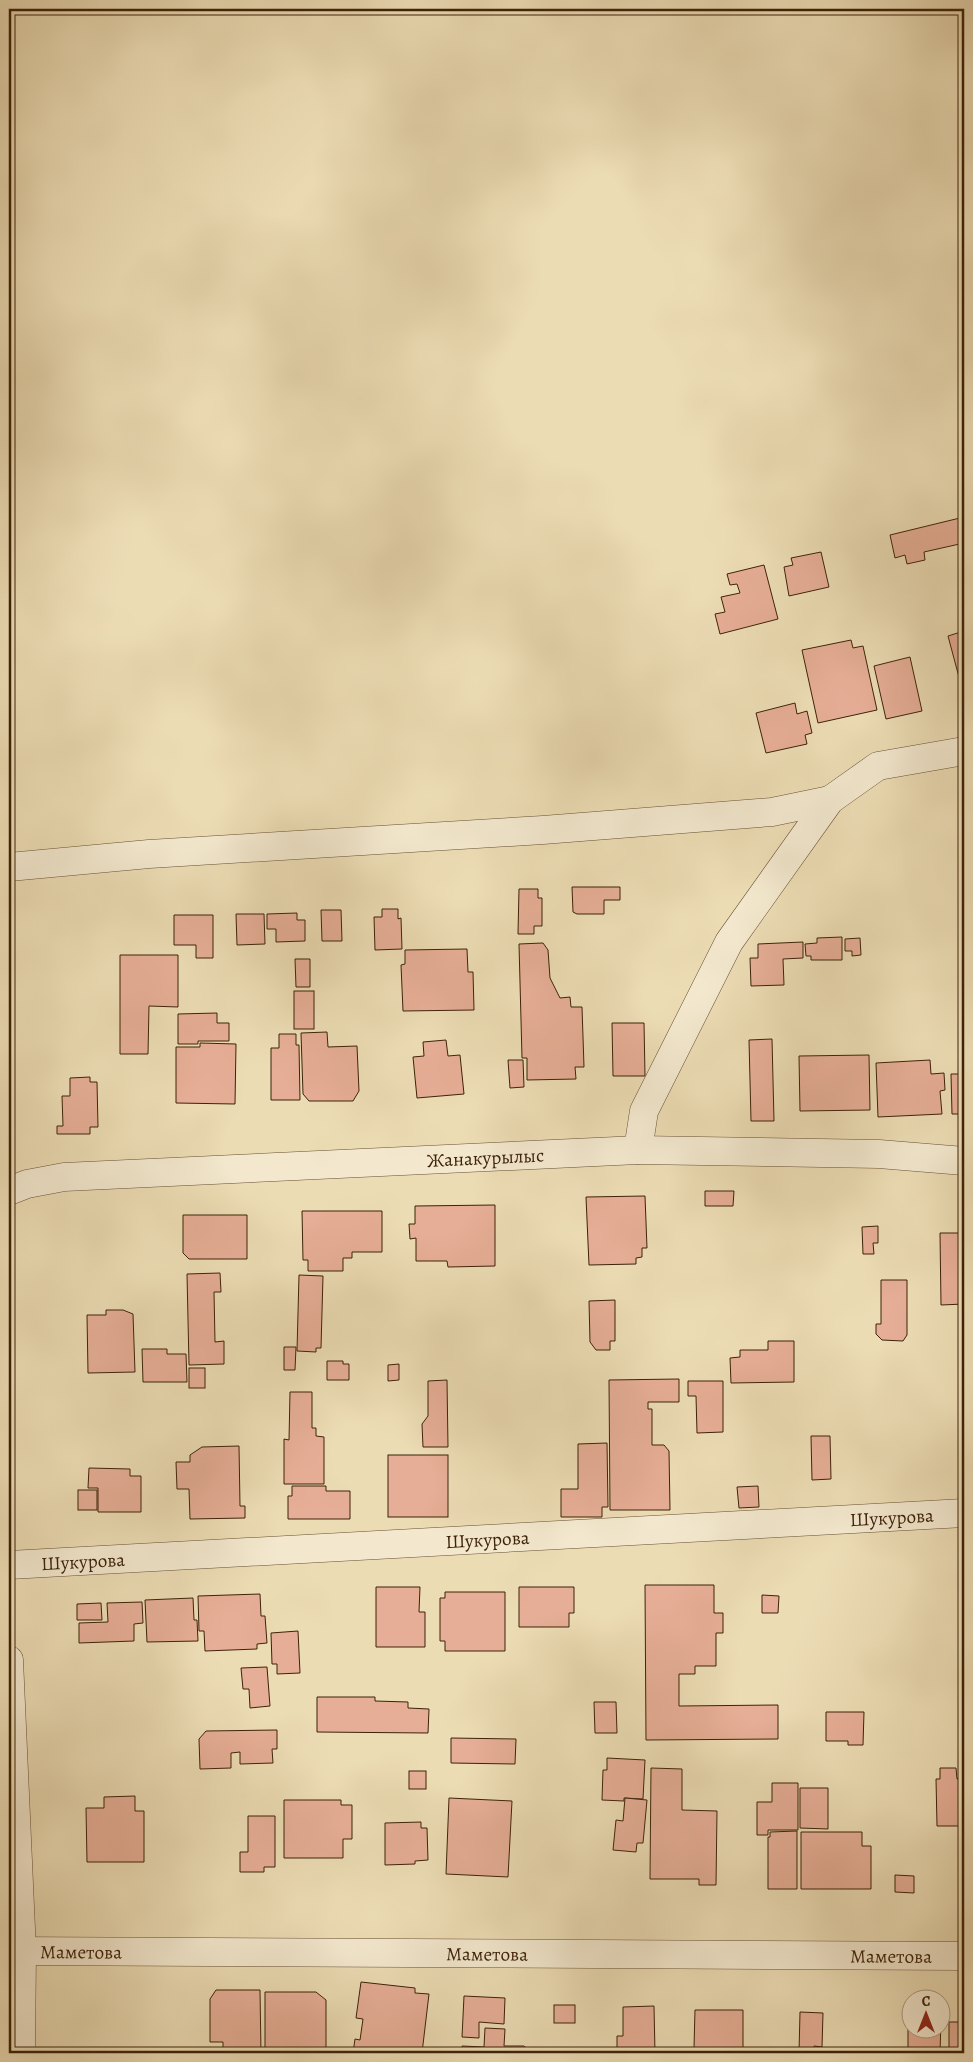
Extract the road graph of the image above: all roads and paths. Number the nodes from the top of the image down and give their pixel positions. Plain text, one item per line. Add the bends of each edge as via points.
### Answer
1 (964, 751) edge
2 (830, 800) junction
3 (9, 867) edge
4 (638, 1150) junction
5 (964, 1161) edge
6 (9, 1191) edge
7 (964, 1513) edge
8 (9, 1565) edge
9 (9, 1660) edge
10 (15, 1951) edge
11 (964, 1956) edge
12 (21, 2053) edge

1 - 2 street via 878,766
2 - 3 street via 772,812 543,830 149,854
2 - 4 street via 729,942 644,1111
4 - 5 street, Жанакурылыс via 879,1154
4 - 6 street, Жанакурылыс via 64,1177
7 - 8 street, Шукурова
9 - 10 street
10 - 11 street, Маметова
10 - 12 street

